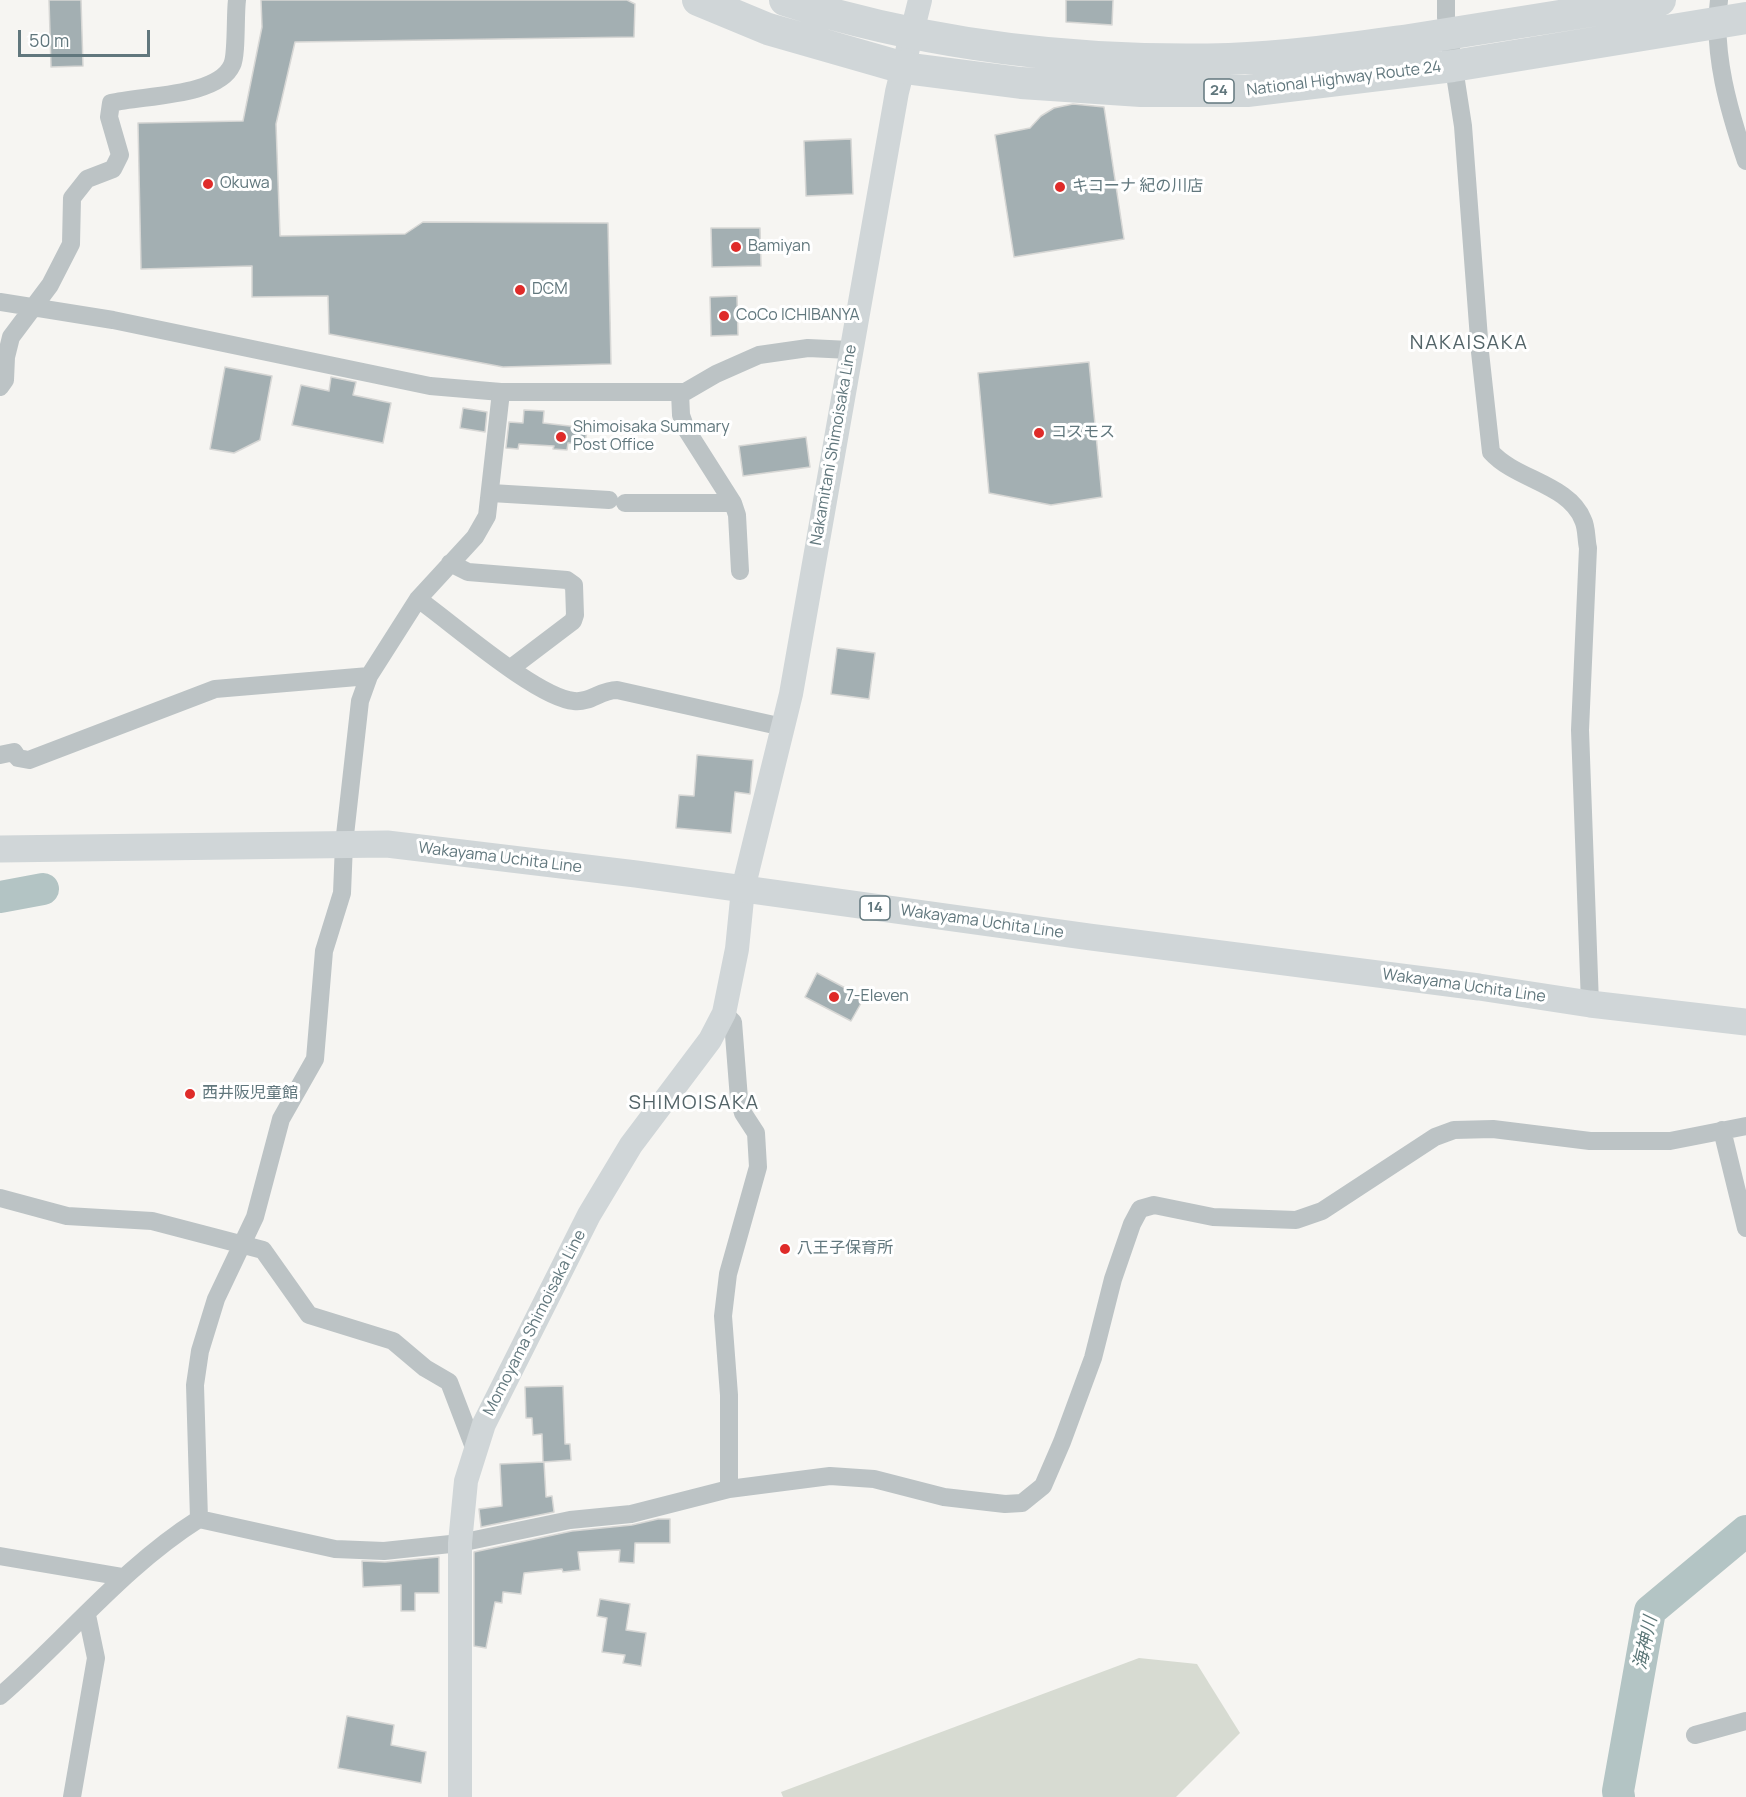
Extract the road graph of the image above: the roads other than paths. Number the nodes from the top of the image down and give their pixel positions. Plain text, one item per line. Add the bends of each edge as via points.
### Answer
1 (237, 0) edge
2 (698, 0) edge
3 (785, 0) edge
4 (920, 0) edge
5 (1446, 0) edge
6 (1660, 0) edge
7 (848, 10) edge
8 (1717, 11) edge
9 (1746, 18) edge
10 (1450, 34) junction
11 (913, 35) junction
12 (1454, 66) junction
13 (904, 68) junction
14 (1746, 160) edge
15 (0, 302) edge
16 (33, 307) junction
17 (850, 350) junction
18 (0, 387) edge
19 (501, 392) junction
20 (680, 392) junction
21 (491, 493) junction
22 (733, 503) junction
23 (450, 563) junction
24 (740, 571) dead end
25 (418, 598) junction
26 (512, 668) junction
27 (369, 676) junction
28 (783, 727) junction
29 (0, 755) edge
30 (344, 844) junction
31 (0, 849) edge
32 (743, 889) junction
33 (1590, 1004) junction
34 (724, 1013) junction
35 (1746, 1022) edge
36 (1746, 1126) edge
37 (1722, 1131) junction
38 (0, 1198) edge
39 (1746, 1228) edge
40 (243, 1245) junction
41 (475, 1450) junction
42 (729, 1489) junction
43 (199, 1519) junction
44 (460, 1544) junction
45 (0, 1556) edge
46 (123, 1577) junction
47 (87, 1615) junction
48 (0, 1696) edge
49 (1746, 1721) edge
50 (1695, 1735) dead end
51 (72, 1797) edge
52 (460, 1797) edge

1 - 16 street via 232,65 219,80 191,91 111,103 110,117 120,154 113,170 87,179 72,198 70,244 50,285
2 - 13 highway, National Highway Route 24 / 24 via 768,28
3 - 7 highway, National Highway Route 24 / 24
4 - 11 main road, Nakamitani Shimoisaka Line
5 - 10 street
6 - 10 highway, National Highway Route 24 / 24
7 - 11 highway, National Highway Route 24 / 24
8 - 9 highway, National Highway Route 24 / 24
8 - 12 highway, National Highway Route 24 / 24
8 - 14 street via 1732,123
10 - 11 highway, National Highway Route 24 / 24 via 1230,59 1112,59 995,48
10 - 12 street
11 - 13 main road, Nakamitani Shimoisaka Line
12 - 13 highway, National Highway Route 24 / 24 via 1247,91 1141,91 1021,83
12 - 33 street via 1463,126 1491,452 1501,463 1571,501 1584,521 1588,548 1580,730
13 - 17 main road, Nakamitani Shimoisaka Line
15 - 16 street
16 - 18 street via 11,337 5,380
16 - 19 street via 430,386
17 - 20 street via 808,348 759,356
17 - 28 main road, Nakamitani Shimoisaka Line
19 - 20 street
19 - 21 street via 494,432
20 - 22 street via 686,429
21 - 22 street
21 - 23 street via 487,516 479,530
22 - 24 street
23 - 25 street
23 - 26 street via 468,572 567,579 574,585 573,621
25 - 26 street
25 - 27 street
26 - 28 street via 555,698 564,700 586,701 607,690 617,690
27 - 29 street via 216,689 29,760 18,758 14,752
27 - 30 street via 360,701
28 - 32 main road, Nakamitani Shimoisaka Line
30 - 31 main road, Wakayama Uchita Line / 14
30 - 32 main road, Wakayama Uchita Line / 14 via 387,844
30 - 40 street via 342,893 324,951 315,1059 281,1119 264,1189
32 - 33 main road, Wakayama Uchita Line / 14
32 - 34 main road, Momoyama Shimoisaka Line via 737,949
33 - 35 main road, Wakayama Uchita Line / 14
34 - 41 main road, Momoyama Shimoisaka Line via 710,1040 631,1145 589,1215 484,1424
34 - 42 street via 733,1022 739,1099 756,1133 758,1167 728,1274 723,1316 729,1395
36 - 37 street
37 - 39 street
37 - 42 street via 1670,1141 1590,1141 1493,1129 1454,1130 1436,1137 1322,1211 1296,1220 1213,1217 1154,1205 1140,1209 1124,1246 1093,1358 1062,1442 1043,1486 1022,1503 944,1497 874,1479 830,1476
38 - 40 street via 67,1216 153,1221
40 - 41 street via 263,1250 309,1315 393,1341 449,1382
40 - 43 street via 216,1299 200,1351 195,1385
41 - 44 main road, Momoyama Shimoisaka Line via 465,1481
42 - 44 street via 631,1514 570,1520
43 - 44 street via 335,1549 384,1551
43 - 46 street
44 - 52 main road, Momoyama Shimoisaka Line
45 - 46 street
46 - 47 street
47 - 48 street
47 - 51 street via 96,1658
49 - 50 street

